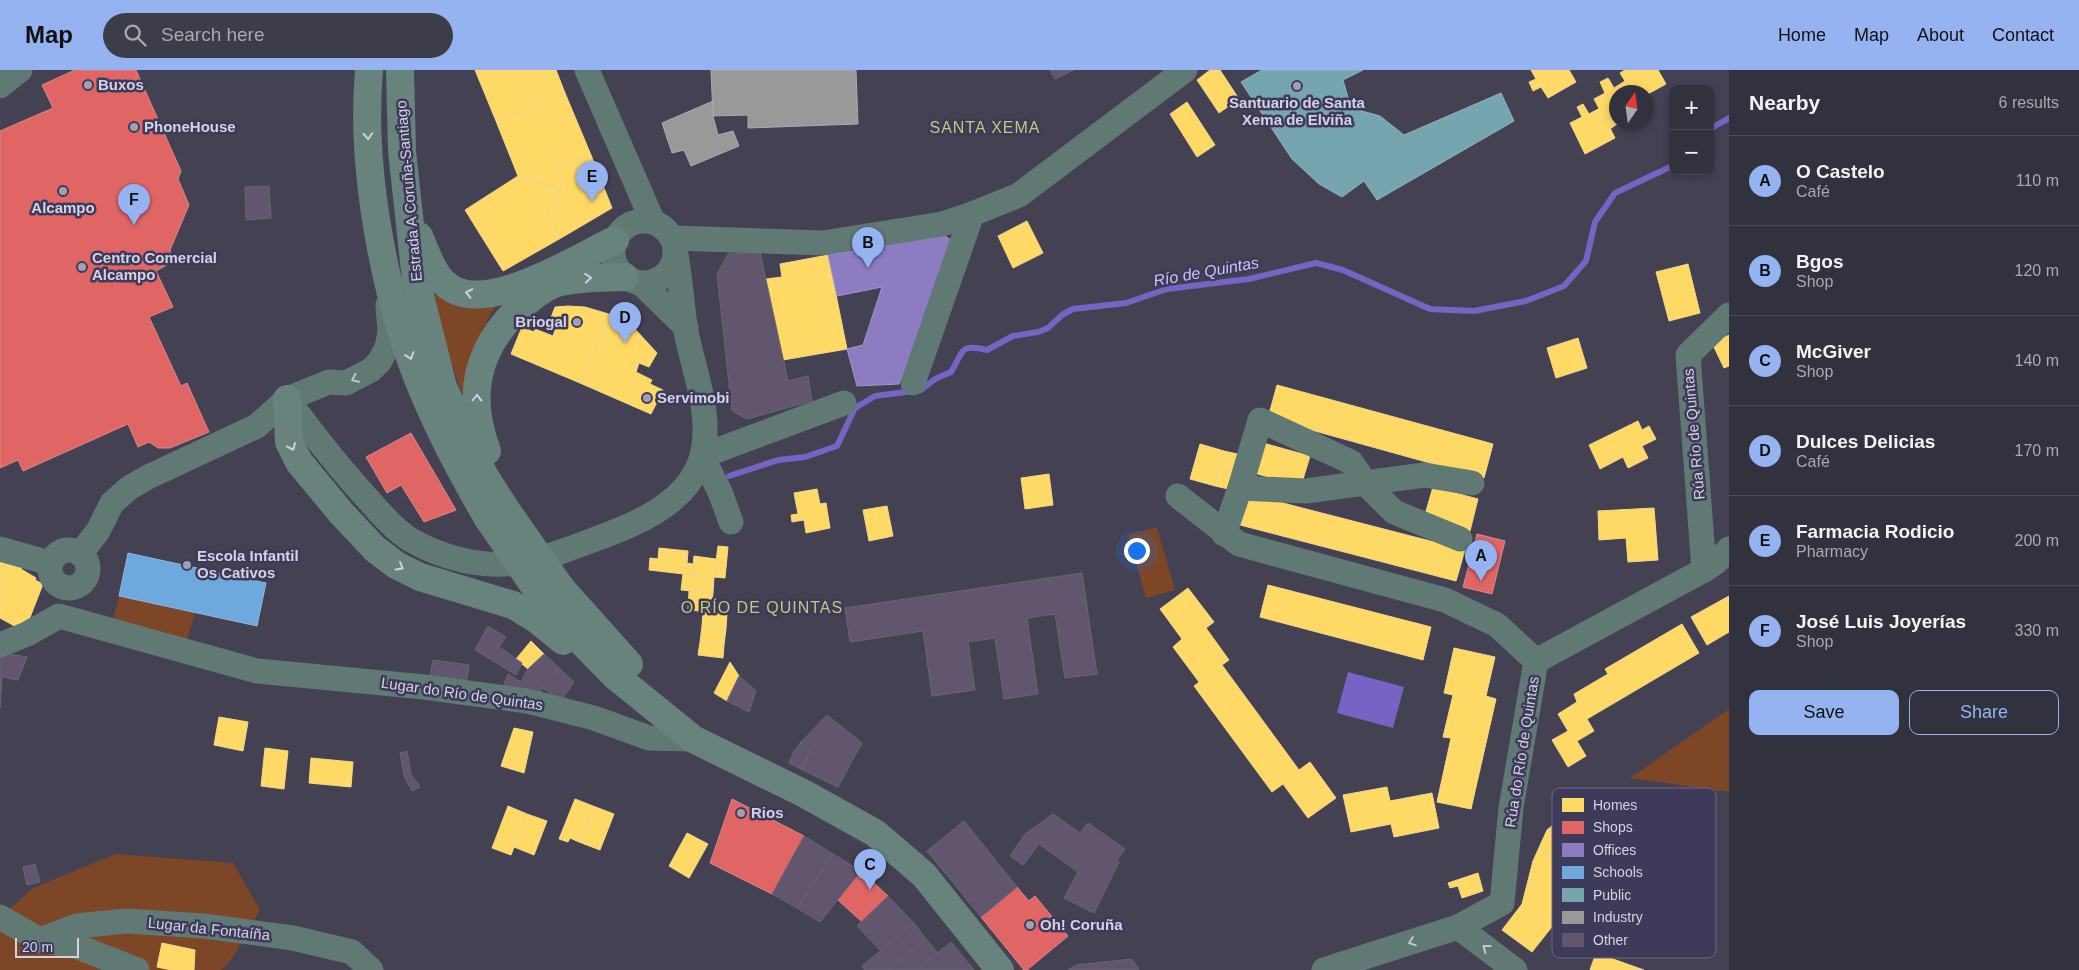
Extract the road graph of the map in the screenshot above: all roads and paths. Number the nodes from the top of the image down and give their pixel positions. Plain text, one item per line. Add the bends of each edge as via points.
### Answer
1 (20, 70) edge
2 (400, 70) edge
3 (414, 70) edge
4 (587, 70) edge
5 (1185, 70) edge
6 (368, 76) edge
7 (0, 86) edge
8 (402, 150) junction
9 (374, 206) junction
10 (972, 214) junction
11 (410, 216) junction
12 (653, 222) junction
13 (615, 240) junction
14 (674, 246) junction
15 (633, 280) junction
16 (1729, 315) edge
17 (686, 327) junction
18 (913, 383) dead end
19 (287, 399) junction
20 (844, 403) dead end
21 (702, 456) junction
22 (1472, 483) dead end
23 (1366, 484) junction
24 (1240, 488) junction
25 (1178, 496) dead end
26 (504, 512) junction
27 (731, 522) dead end
28 (1224, 534) junction
29 (1460, 540) dead end
30 (0, 549) edge
31 (1729, 549) edge
32 (80, 554) junction
33 (50, 563) junction
34 (1704, 570) junction
35 (68, 588) junction
36 (556, 588) junction
37 (59, 616) junction
38 (0, 645) edge
39 (1536, 661) junction
40 (693, 739) junction
41 (803, 793) junction
42 (0, 917) edge
43 (1458, 927) junction
44 (40, 940) junction
45 (137, 970) edge
46 (371, 970) edge
47 (1000, 970) edge
48 (1324, 970) edge
49 (1515, 970) edge

1 - 7 street
2 - 8 highway, Estrada A Coruña-Santiago
3 - 8 highway via 410,115
4 - 12 street
5 - 10 street via 1019,195
6 -> 9 highway, Estrada A Coruña-Santiago via 368,136
8 - 11 highway, Estrada A Coruña-Santiago
9 -> 19 street via 379,266 390,313 387,347 380,361 361,377 346,383 329,382
9 -> 26 highway, Estrada A Coruña-Santiago via 396,314 427,401 456,463
10 - 14 street via 942,224 823,243
10 - 18 street
13 -> 11 highway via 517,288 479,295 454,290 437,275
11 - 26 highway, Estrada A Coruña-Santiago via 416,280 443,387
12 - 13 street via 635,222
12 - 14 street via 668,231
13 - 15 street via 614,260
14 - 15 street via 668,273 651,283
14 - 17 street
15 - 17 street
26 -> 15 highway via 495,471 481,434 476,402 479,372 487,348 499,328 527,301 555,284 586,278
16 - 34 street, Rúa Río de Quintas via 1688,355
17 - 21 street via 704,409
19 - 21 street via 333,460 392,526 435,552 487,564 516,563 555,554 632,525 680,493
19 - 32 street via 257,426 129,488 112,503 98,531
19 -> 40 highway via 289,442 299,462 376,549 420,577 514,605 558,636 603,678 643,708
20 - 21 street
21 - 27 street
22 - 23 street via 1424,475
23 - 24 street via 1306,490
23 - 24 street via 1351,462 1260,420
23 - 29 street via 1394,512
24 - 28 street
25 - 28 street, Rúa do Río de Quintas
26 - 36 highway, Estrada A Coruña-Santiago, bridge
28 - 39 street, Rúa do Río de Quintas via 1239,544 1445,600 1497,625
30 - 33 street
31 - 34 street
32 - 33 street via 63,551
32 - 35 street via 87,564 87,575 80,585
33 - 35 street via 53,580
34 - 39 street
35 - 37 street
36 - 40 highway, Estrada A Coruña-Santiago via 574,634 614,676
36 - 41 highway, Estrada A Coruña-Santiago via 643,677 716,735
37 - 38 street
37 - 40 street, Lugar do Río de Quintas via 257,671 527,700 594,718 649,738
39 - 43 street, Rúa do Río de Quintas via 1511,808 1502,903
40 - 41 highway, Estrada A Coruña-Santiago
41 - 47 highway, Estrada A Coruña-Santiago via 875,833 924,875
42 - 44 street
43 -> 48 street, Rúa do Río de Quintas
49 -> 43 street
44 - 45 street via 78,947
44 - 46 street, Lugar da Fontaíña via 78,926 126,921 204,926 292,938 352,952

